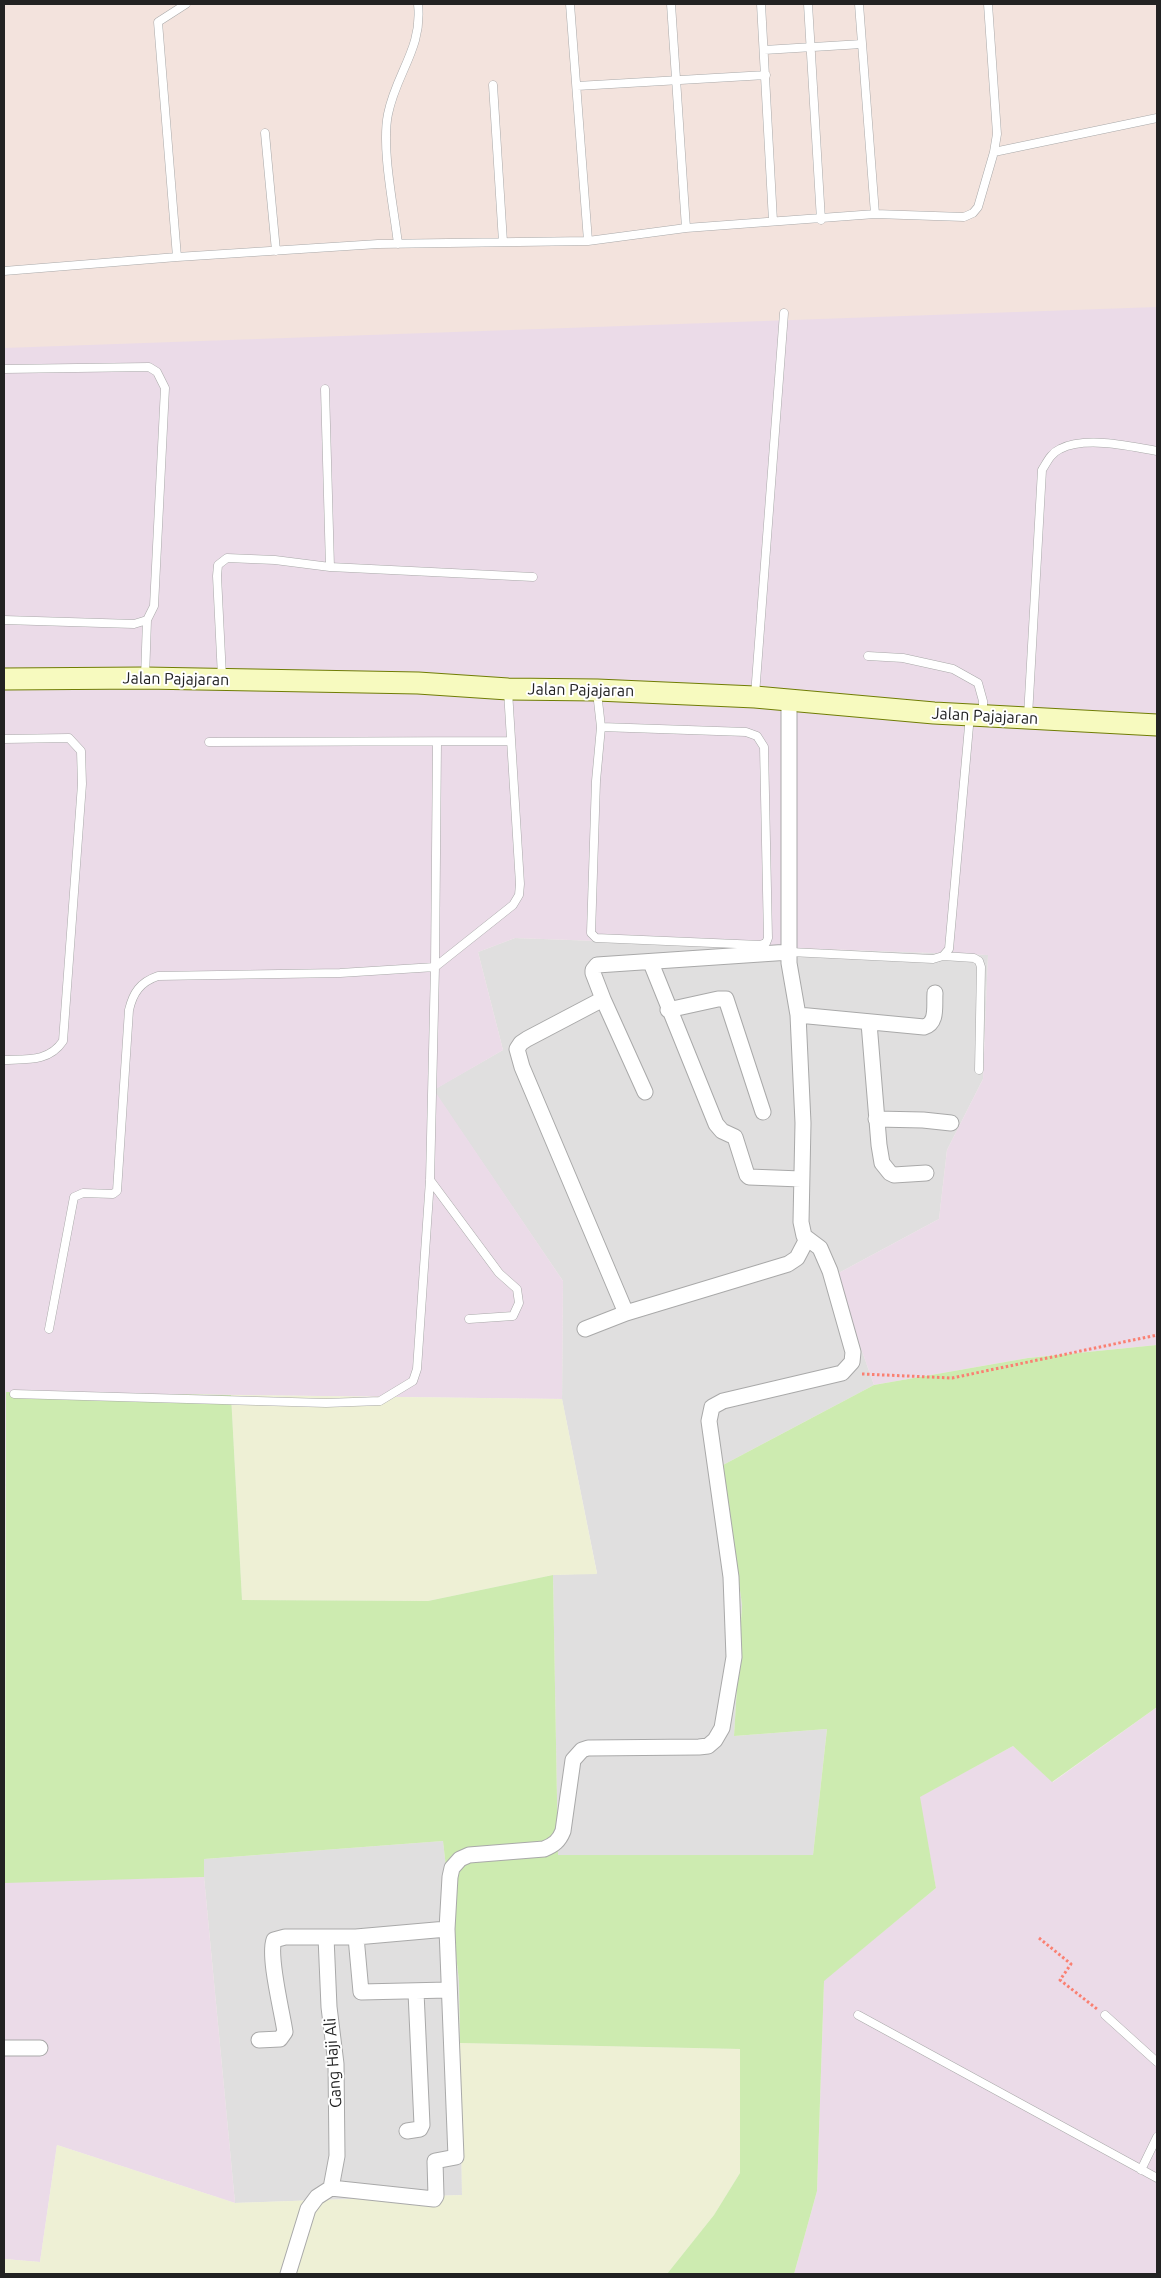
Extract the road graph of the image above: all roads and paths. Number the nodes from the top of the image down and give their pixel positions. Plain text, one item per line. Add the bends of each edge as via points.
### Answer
1 (186, 4) edge
2 (418, 4) edge
3 (570, 4) edge
4 (671, 4) edge
5 (761, 4) edge
6 (808, 4) edge
7 (859, 4) edge
8 (988, 4) edge
9 (862, 44) junction
10 (811, 48) junction
11 (764, 50) junction
12 (766, 75) junction
13 (676, 80) junction
14 (492, 85) dead end
15 (576, 86) junction
16 (1157, 118) edge
17 (265, 133) dead end
18 (994, 152) junction
19 (875, 214) junction
20 (821, 220) junction
21 (773, 221) junction
22 (686, 228) junction
23 (588, 241) junction
24 (503, 242) junction
25 (398, 244) junction
26 (276, 251) junction
27 (177, 257) junction
28 (4, 271) edge
29 (784, 313) dead end
30 (4, 369) edge
31 (325, 389) dead end
32 (1157, 451) edge
33 (330, 567) junction
34 (533, 577) dead end
35 (4, 620) edge
36 (147, 620) junction
37 (868, 656) dead end
38 (145, 678) junction
39 (4, 679) edge
40 (222, 680) junction
41 (508, 689) junction
42 (597, 690) junction
43 (755, 696) junction
44 (789, 701) junction
45 (977, 715) junction
46 (1028, 718) junction
47 (1157, 724) edge
48 (601, 727) junction
49 (4, 739) edge
50 (511, 741) junction
51 (208, 742) dead end
52 (437, 742) junction
53 (790, 952) junction
54 (943, 956) junction
55 (651, 963) junction
56 (435, 967) junction
57 (935, 993) dead end
58 (603, 998) junction
59 (668, 1010) junction
60 (798, 1015) junction
61 (869, 1023) junction
62 (4, 1060) edge
63 (979, 1070) dead end
64 (645, 1092) dead end
65 (763, 1112) dead end
66 (876, 1119) junction
67 (951, 1123) dead end
68 (926, 1173) dead end
69 (801, 1179) junction
70 (430, 1180) junction
71 (807, 1240) junction
72 (626, 1313) junction
73 (469, 1319) dead end
74 (49, 1329) dead end
75 (585, 1329) dead end
76 (1157, 1335) edge
77 (842, 1373) junction
78 (14, 1394) dead end
79 (447, 1929) junction
80 (326, 1937) junction
81 (356, 1937) junction
82 (1039, 1938) dead end
83 (448, 1990) junction
84 (416, 1992) junction
85 (1105, 2015) joint
86 (858, 2016) dead end
87 (259, 2040) dead end
88 (4, 2048) edge
89 (40, 2048) dead end
90 (1157, 2062) edge
91 (407, 2130) dead end
92 (1157, 2137) edge
93 (1141, 2170) junction
94 (1157, 2178) edge
95 (331, 2188) junction
96 (288, 2274) edge

1 - 27 lane via 158,22
2 - 25 lane via 418,36 387,114
3 - 15 lane
4 - 13 lane
5 - 11 lane
6 - 10 lane
7 - 9 lane
8 - 18 lane via 997,134
9 - 10 lane
9 - 19 lane
10 - 11 lane
10 - 20 lane
11 - 12 lane
12 - 13 lane
12 - 21 lane
13 - 15 lane
13 - 22 lane
14 - 24 lane
15 - 23 lane
16 - 18 lane
17 - 26 lane
18 - 19 lane via 978,207 973,213 964,217
19 - 20 lane
20 - 21 lane
21 - 22 lane
22 - 23 lane
23 - 24 lane
24 - 25 lane
25 - 26 lane
26 - 27 lane
27 - 28 lane
29 - 43 lane
30 - 36 lane via 148,367 158,372 166,388 154,606
31 - 33 lane
32 - 46 lane via 1124,445 1078,443 1059,449 1042,470
33 - 34 lane
33 - 40 lane via 246,559 227,558 221,561 217,576
35 - 36 lane via 134,624
36 - 38 lane
37 - 45 lane via 903,658 953,669 978,683 984,701
38 - 39 main road, Jalan Pajajaran
38 - 40 main road, Jalan Pajajaran
40 - 41 main road, Jalan Pajajaran via 418,683
41 - 42 main road, Jalan Pajajaran
41 - 50 lane
42 - 43 main road, Jalan Pajajaran
42 - 48 lane
43 - 44 main road, Jalan Pajajaran
44 - 45 main road, Jalan Pajajaran
44 - 53 street
45 - 46 main road, Jalan Pajajaran
45 - 54 lane via 949,949
46 - 47 main road, Jalan Pajajaran
48 - 48 lane via 591,933 596,938 760,946 766,943 764,747 757,736 746,732
49 - 62 lane via 70,738 81,751 82,784 63,1041 58,1048 37,1059
50 - 52 lane
50 - 56 lane via 518,895 513,905
51 - 52 lane
52 - 56 lane
53 - 54 lane via 932,959
53 - 55 street
53 - 60 street
54 - 63 lane via 974,958 981,967
55 - 58 street via 597,966 592,970
55 - 59 street
56 - 70 lane
56 - 74 lane via 317,974 158,976 147,980 132,995 129,1010 117,1191 74,1197
57 - 61 street via 934,1020 930,1025
58 - 64 street
58 - 72 street via 527,1039 517,1049
59 - 65 street via 726,1000
59 - 69 street via 716,1124 735,1137 747,1175
60 - 61 street
60 - 69 street via 803,1123
61 - 66 street
66 - 67 street
66 - 68 street via 882,1162 890,1173
69 - 71 street via 802,1230
70 - 73 lane via 499,1273 517,1289 519,1304 512,1316
70 - 78 lane via 417,1369 413,1381 380,1402
71 - 72 street via 797,1258 788,1264
71 - 77 street via 820,1248 830,1271 854,1352 852,1362
72 - 75 street
76 - 77 path via 952,1378
77 - 79 street via 716,1403 710,1412 734,1620 734,1658 719,1734 708,1746 582,1750 572,1760 563,1831 559,1839 544,1849 469,1855 460,1859 452,1868 450,1878
79 - 81 street
79 - 83 street
80 - 81 street
80 - 87 street via 274,1940 274,1970 285,2032 280,2039
80 - 95 street, Gang Haji Ali via 329,2007 336,2064 337,2156
81 - 84 street via 360,1992
82 - 85 path via 1071,1964 1060,1980
83 - 84 street
83 - 95 street via 457,2156 435,2161 435,2198
84 - 91 street via 422,2125
85 - 90 lane
86 - 93 lane
88 - 89 street
92 - 93 lane
93 - 94 lane
95 - 96 street via 317,2196 308,2209

